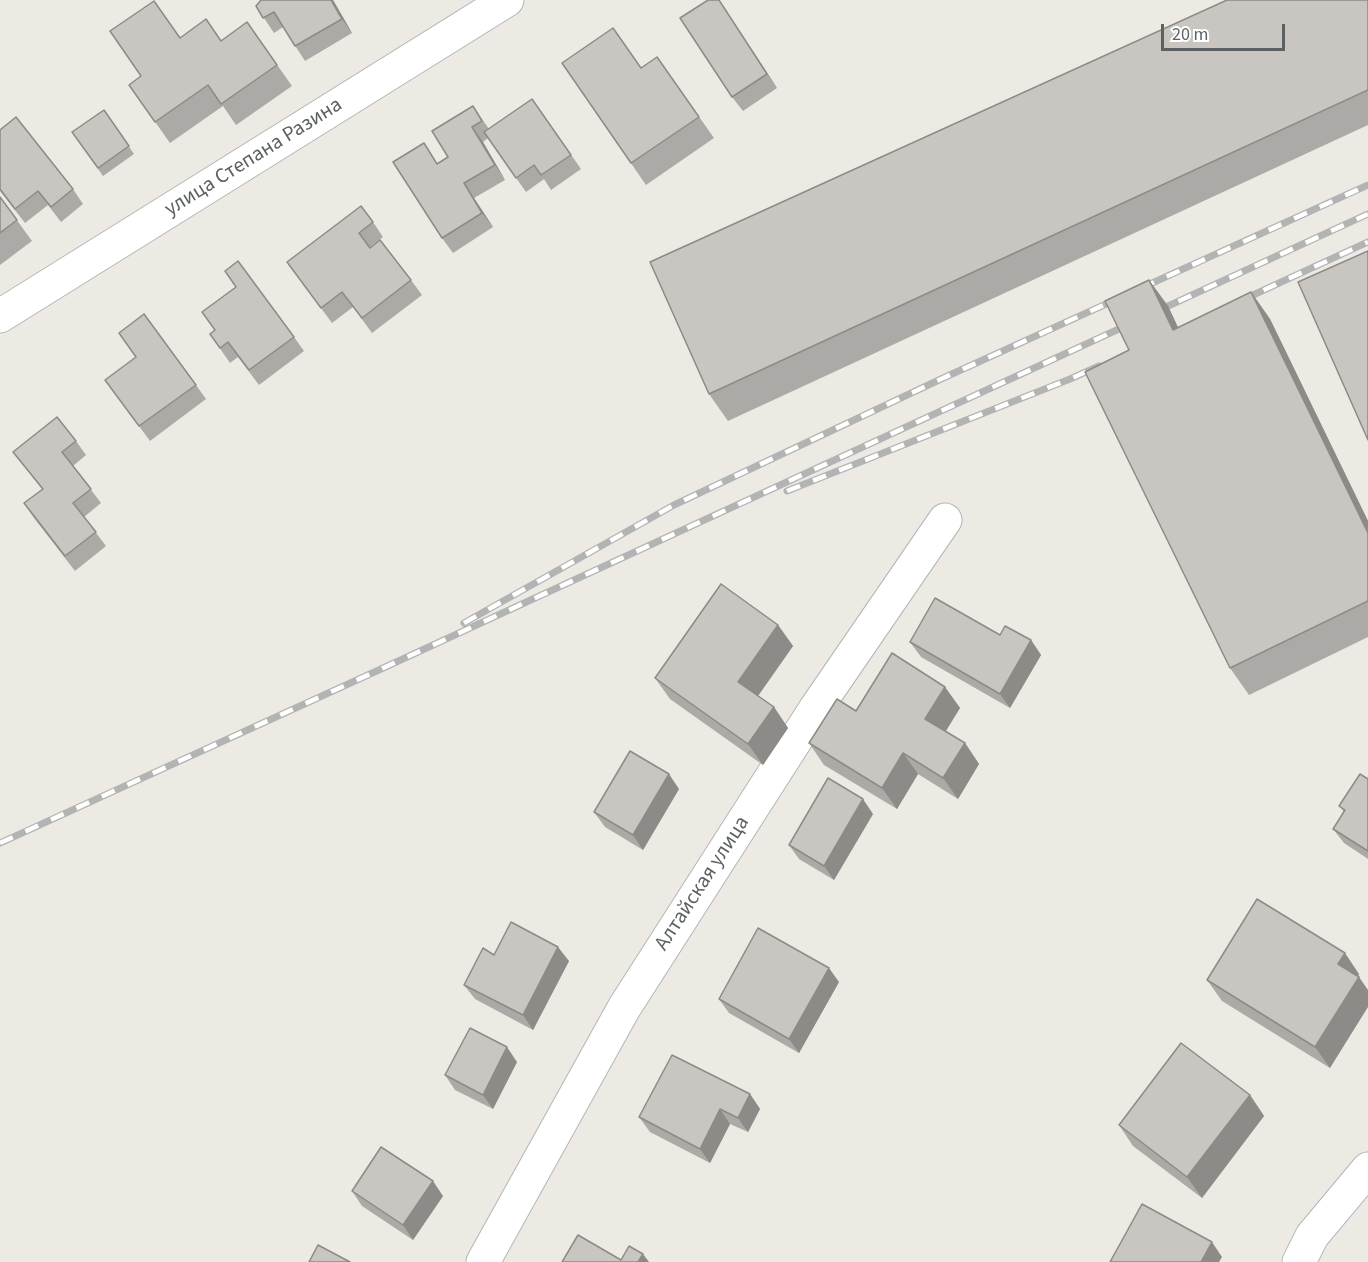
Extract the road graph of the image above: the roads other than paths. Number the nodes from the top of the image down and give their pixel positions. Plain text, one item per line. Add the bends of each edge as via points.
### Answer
1 (507, 0) edge
2 (0, 316) edge
3 (945, 520) dead end
4 (1368, 1169) edge
5 (483, 1262) edge
6 (1299, 1262) edge

1 - 2 street, улица Степана Разина
3 - 5 street, Алтайская улица via 816,708 624,1008
4 - 6 street via 1312,1236

